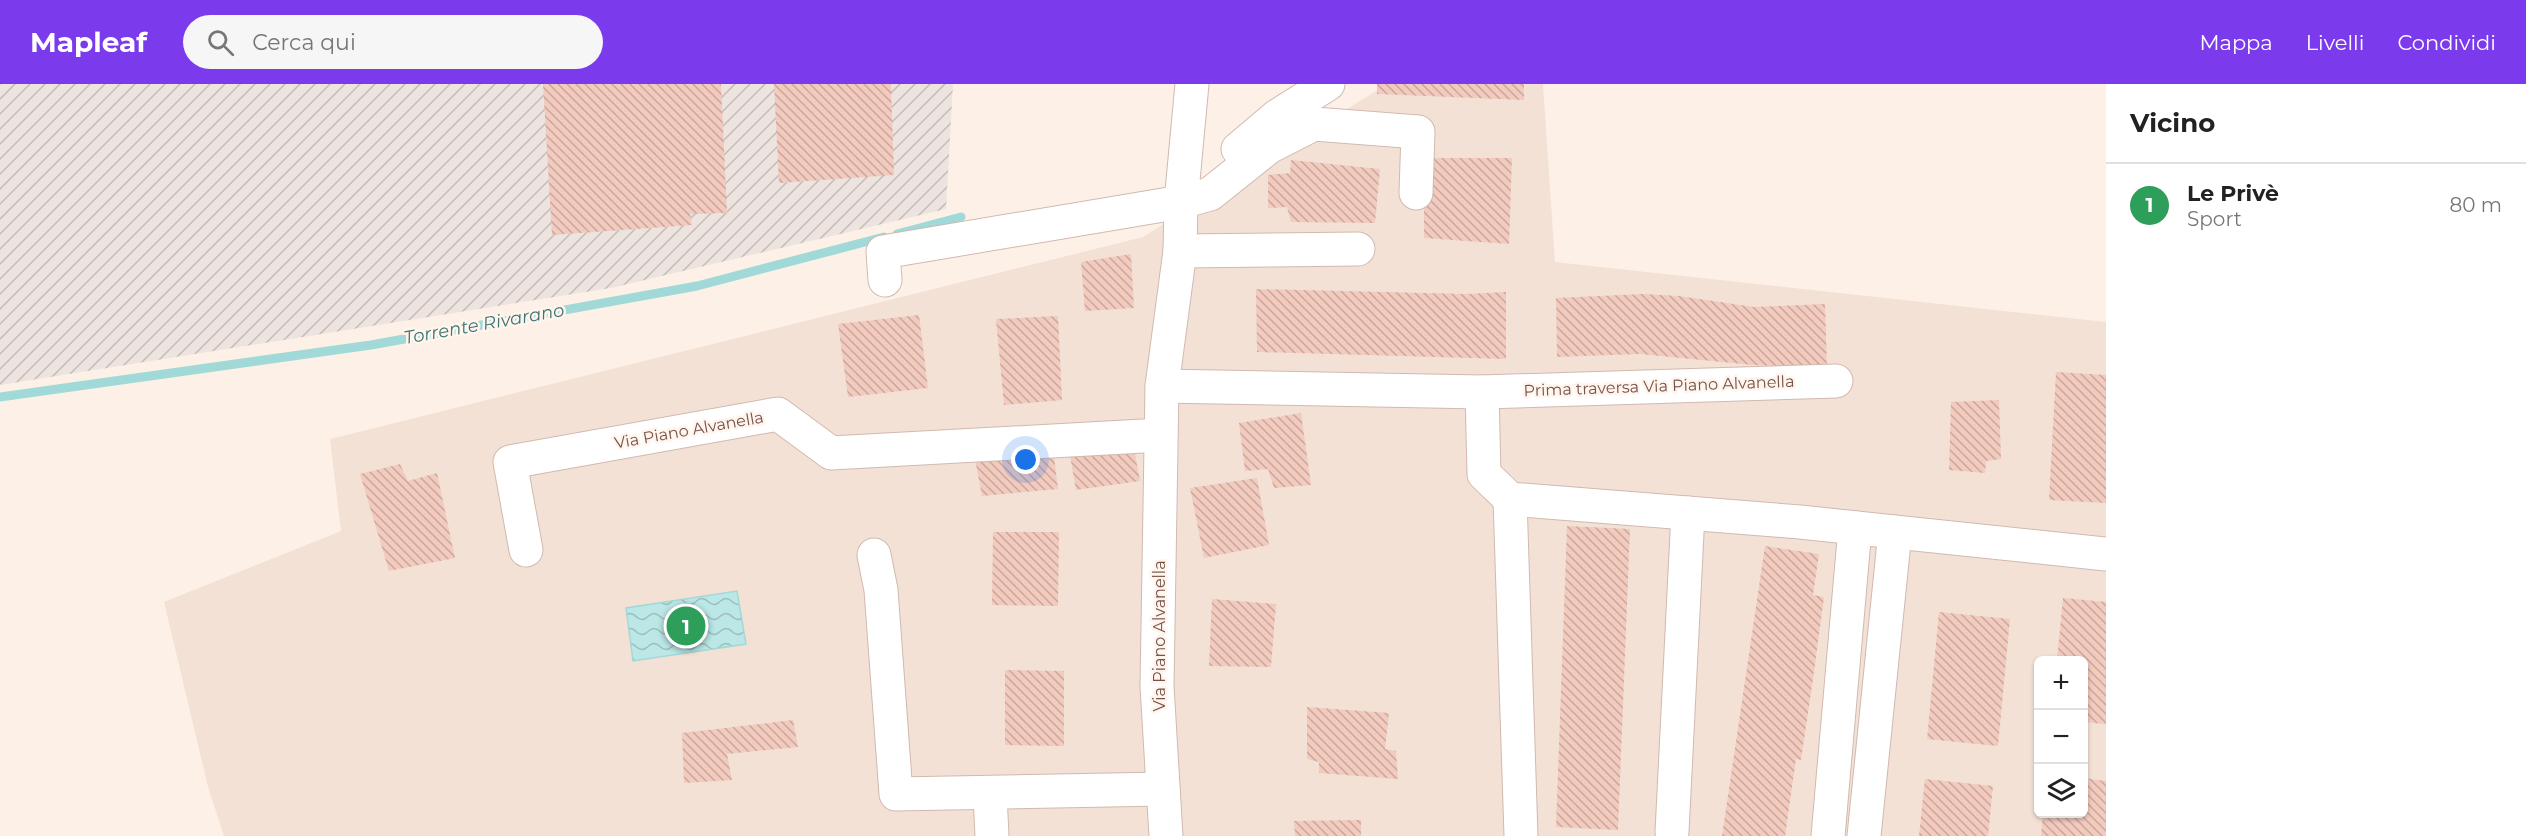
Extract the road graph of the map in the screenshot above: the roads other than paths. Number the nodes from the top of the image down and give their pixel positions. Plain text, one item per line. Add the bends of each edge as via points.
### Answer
1 (1192, 84) edge
2 (1328, 84) edge
3 (1182, 191) junction
4 (1416, 193) dead end
5 (1359, 249) dead end
6 (1180, 251) junction
7 (885, 280) dead end
8 (1836, 381) dead end
9 (1162, 386) junction
10 (1482, 392) junction
11 (1161, 435) junction
12 (1510, 499) junction
13 (1688, 513) junction
14 (1855, 528) junction
15 (1895, 532) junction
16 (526, 550) dead end
17 (2106, 554) edge
18 (874, 555) dead end
19 (1163, 789) junction
20 (990, 794) junction
21 (1672, 832) dead end
22 (992, 836) edge
23 (1166, 836) edge
24 (1521, 836) edge
25 (1828, 836) edge
26 (1864, 836) edge

1 - 3 street, Via Piano Alvanella
2 - 3 street via 1277,116
3 - 4 street via 1210,194 1269,147 1314,124 1418,132
3 - 6 street, Via Piano Alvanella
3 - 7 street via 883,252
5 - 6 street
6 - 9 street, Via Piano Alvanella
8 - 10 street, Prima traversa Via Piano Alvanella
9 - 10 street, Prima traversa Via Piano Alvanella
9 - 11 street, Via Piano Alvanella
10 - 12 street via 1484,474
11 - 16 street, Via Piano Alvanella via 831,453 778,414 580,449 510,462
11 - 19 street, Via Piano Alvanella via 1157,686
12 - 13 street
12 - 24 street
13 - 14 street
13 - 21 street
14 - 15 street
14 - 25 street
15 - 17 street
15 - 26 street
18 - 20 street via 896,794
19 - 20 street
19 - 23 street, Via Piano Alvanella
20 - 22 street

